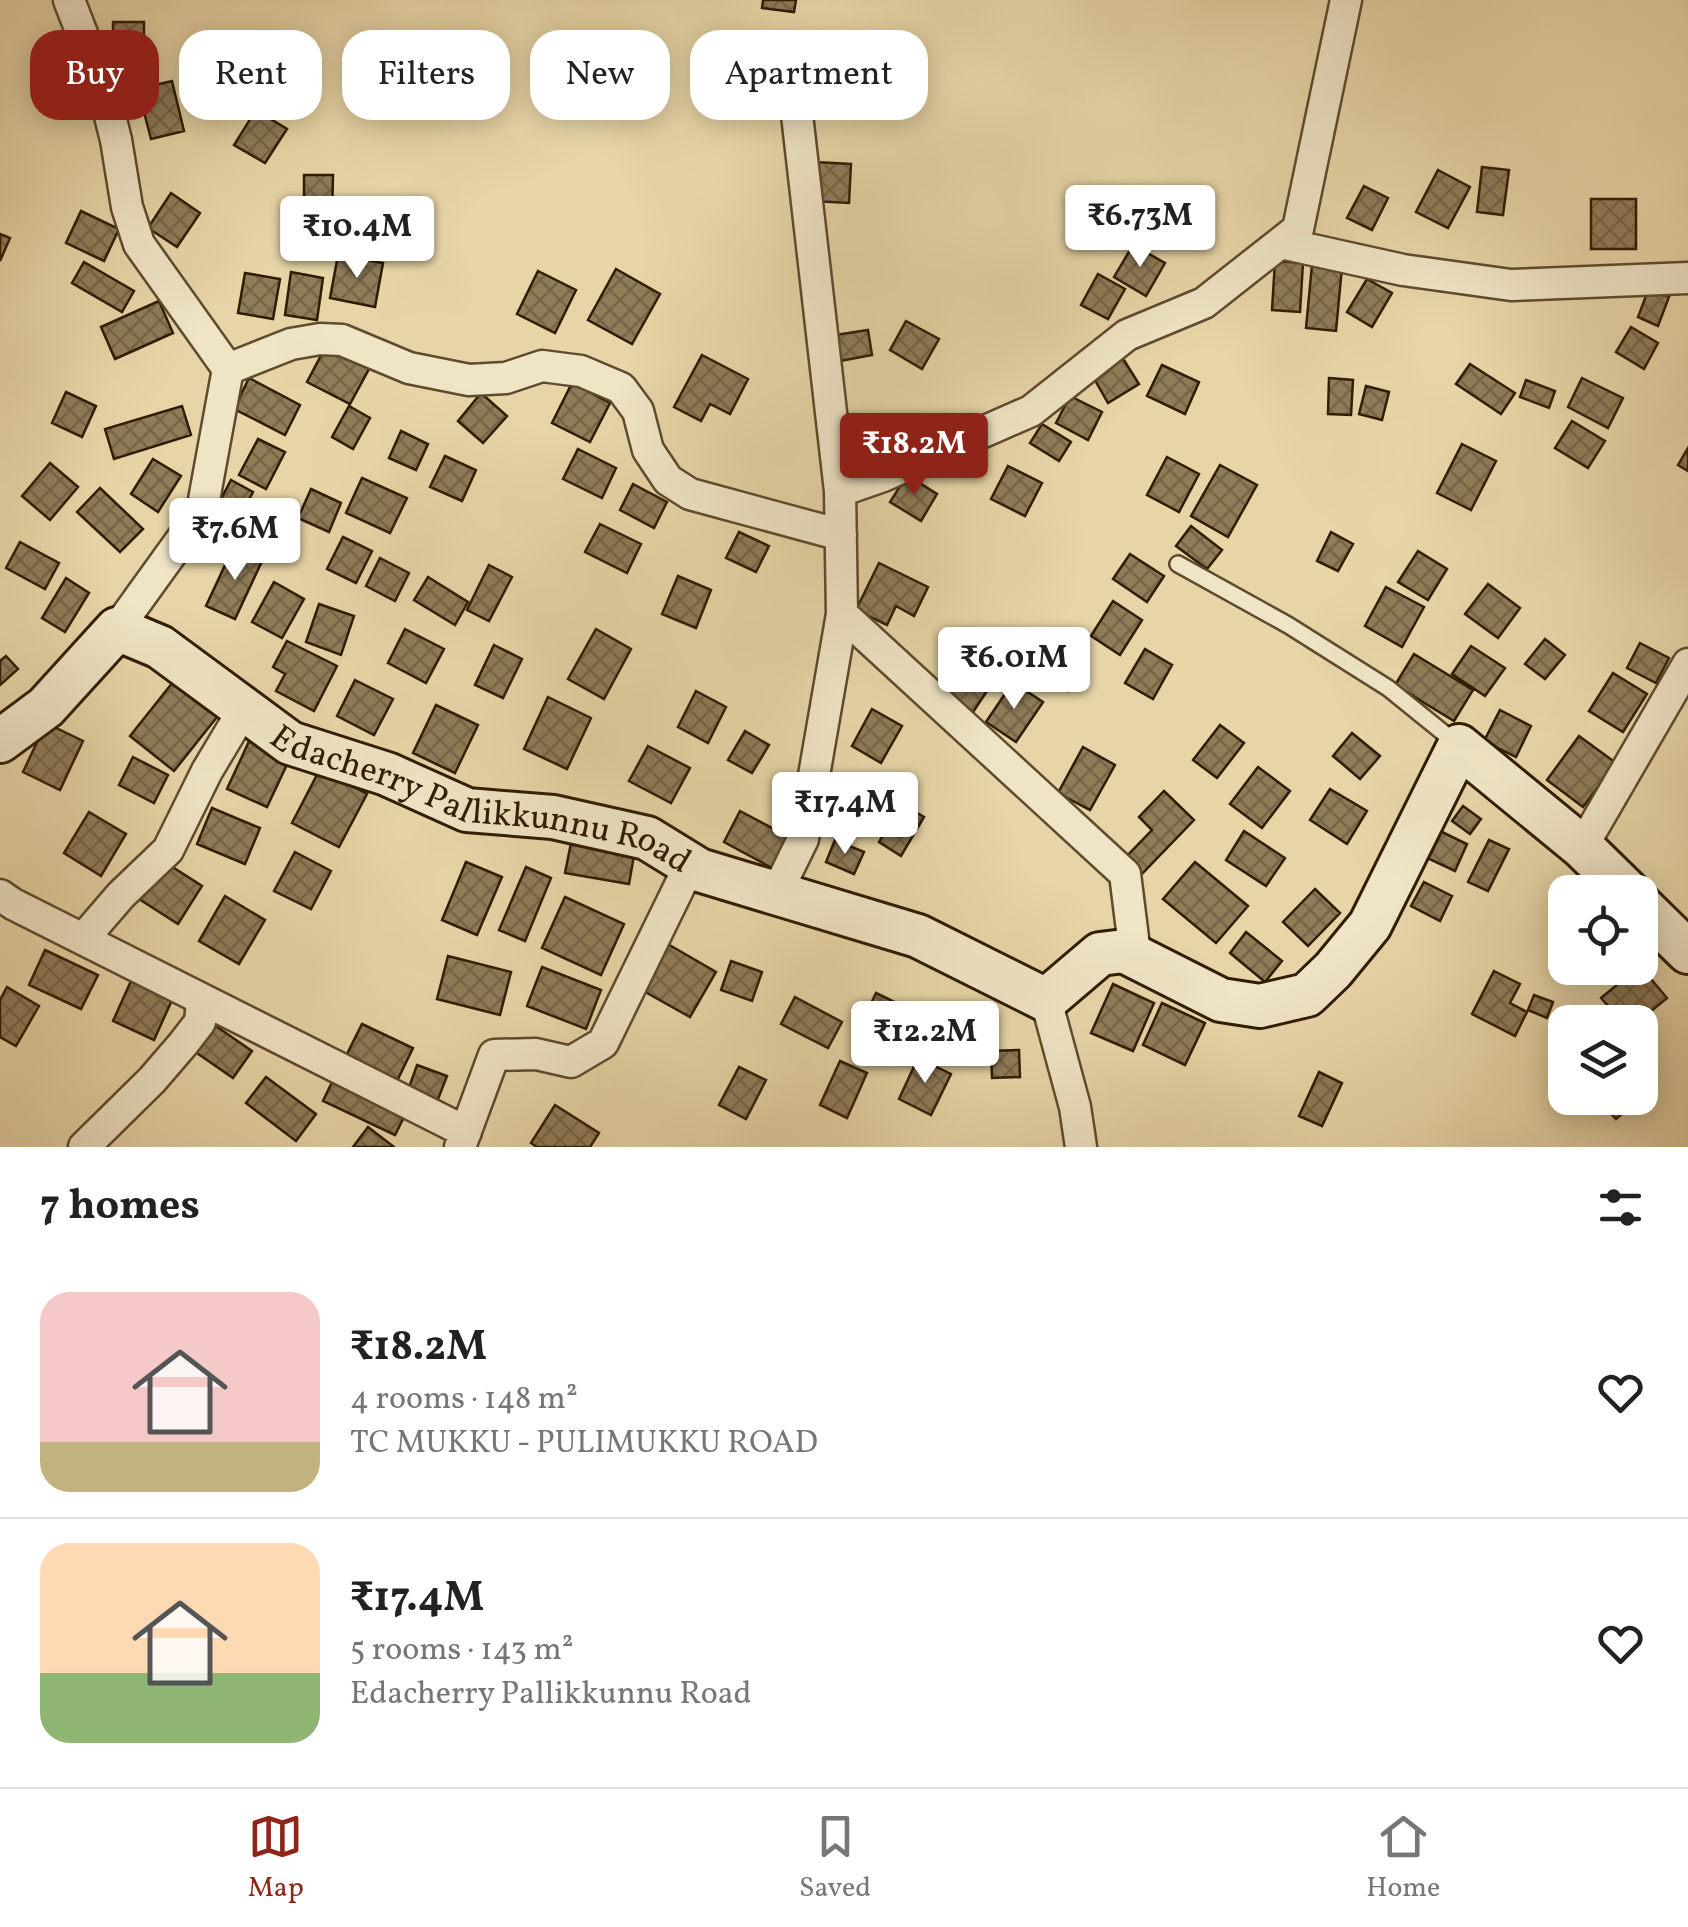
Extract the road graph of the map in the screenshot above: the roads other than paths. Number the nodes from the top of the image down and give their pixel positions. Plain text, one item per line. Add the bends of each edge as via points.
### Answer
1 (68, 0) edge
2 (1346, 0) edge
3 (798, 120) edge
4 (1281, 243) junction
5 (1688, 278) edge
6 (228, 369) junction
7 (840, 491) junction
8 (840, 536) junction
9 (1178, 564) dead end
10 (842, 614) junction
11 (117, 629) junction
12 (1688, 664) edge
13 (244, 708) junction
14 (0, 740) edge
15 (1459, 746) junction
16 (1582, 847) junction
17 (690, 864) junction
18 (1611, 875) edge
19 (777, 892) junction
20 (0, 895) edge
21 (1658, 923) edge
22 (83, 940) junction
23 (1688, 952) edge
24 (1135, 954) junction
25 (202, 1000) junction
26 (1046, 1000) junction
27 (463, 1140) edge
28 (84, 1147) edge
29 (1081, 1147) edge

1 - 6 street via 103,88 139,244
2 - 4 street via 1298,229
3 - 7 street
4 - 5 street via 1510,285
4 - 7 street via 1204,302 1127,334 1032,411
6 - 8 street via 320,339 469,380 506,378 542,366 581,371 621,388 668,480 690,494
6 - 11 street via 202,511
7 - 8 street
8 - 10 street
9 - 15 lane via 1388,688
10 - 19 street via 803,839
10 - 24 street via 1125,874
11 - 13 main road, Edacherry Pallikkunnu Road via 160,647
11 - 14 main road via 46,707
12 - 16 street
13 - 17 main road, Edacherry Pallikkunnu Road via 290,743 387,774 467,810 553,817 647,838
13 - 22 street via 168,850
15 - 16 main road
15 - 24 main road via 1370,925 1307,995 1260,1006 1221,1000
16 - 18 main road
17 - 19 main road, Edacherry Pallikkunnu Road
17 - 27 street via 603,1043 572,1062 494,1055
19 - 26 main road, Edacherry Pallikkunnu Road via 918,936
20 - 22 street
21 - 23 main road
22 - 25 street
24 - 26 main road via 1100,954
25 - 27 street
25 - 28 street via 200,1022 183,1044
26 - 29 street

